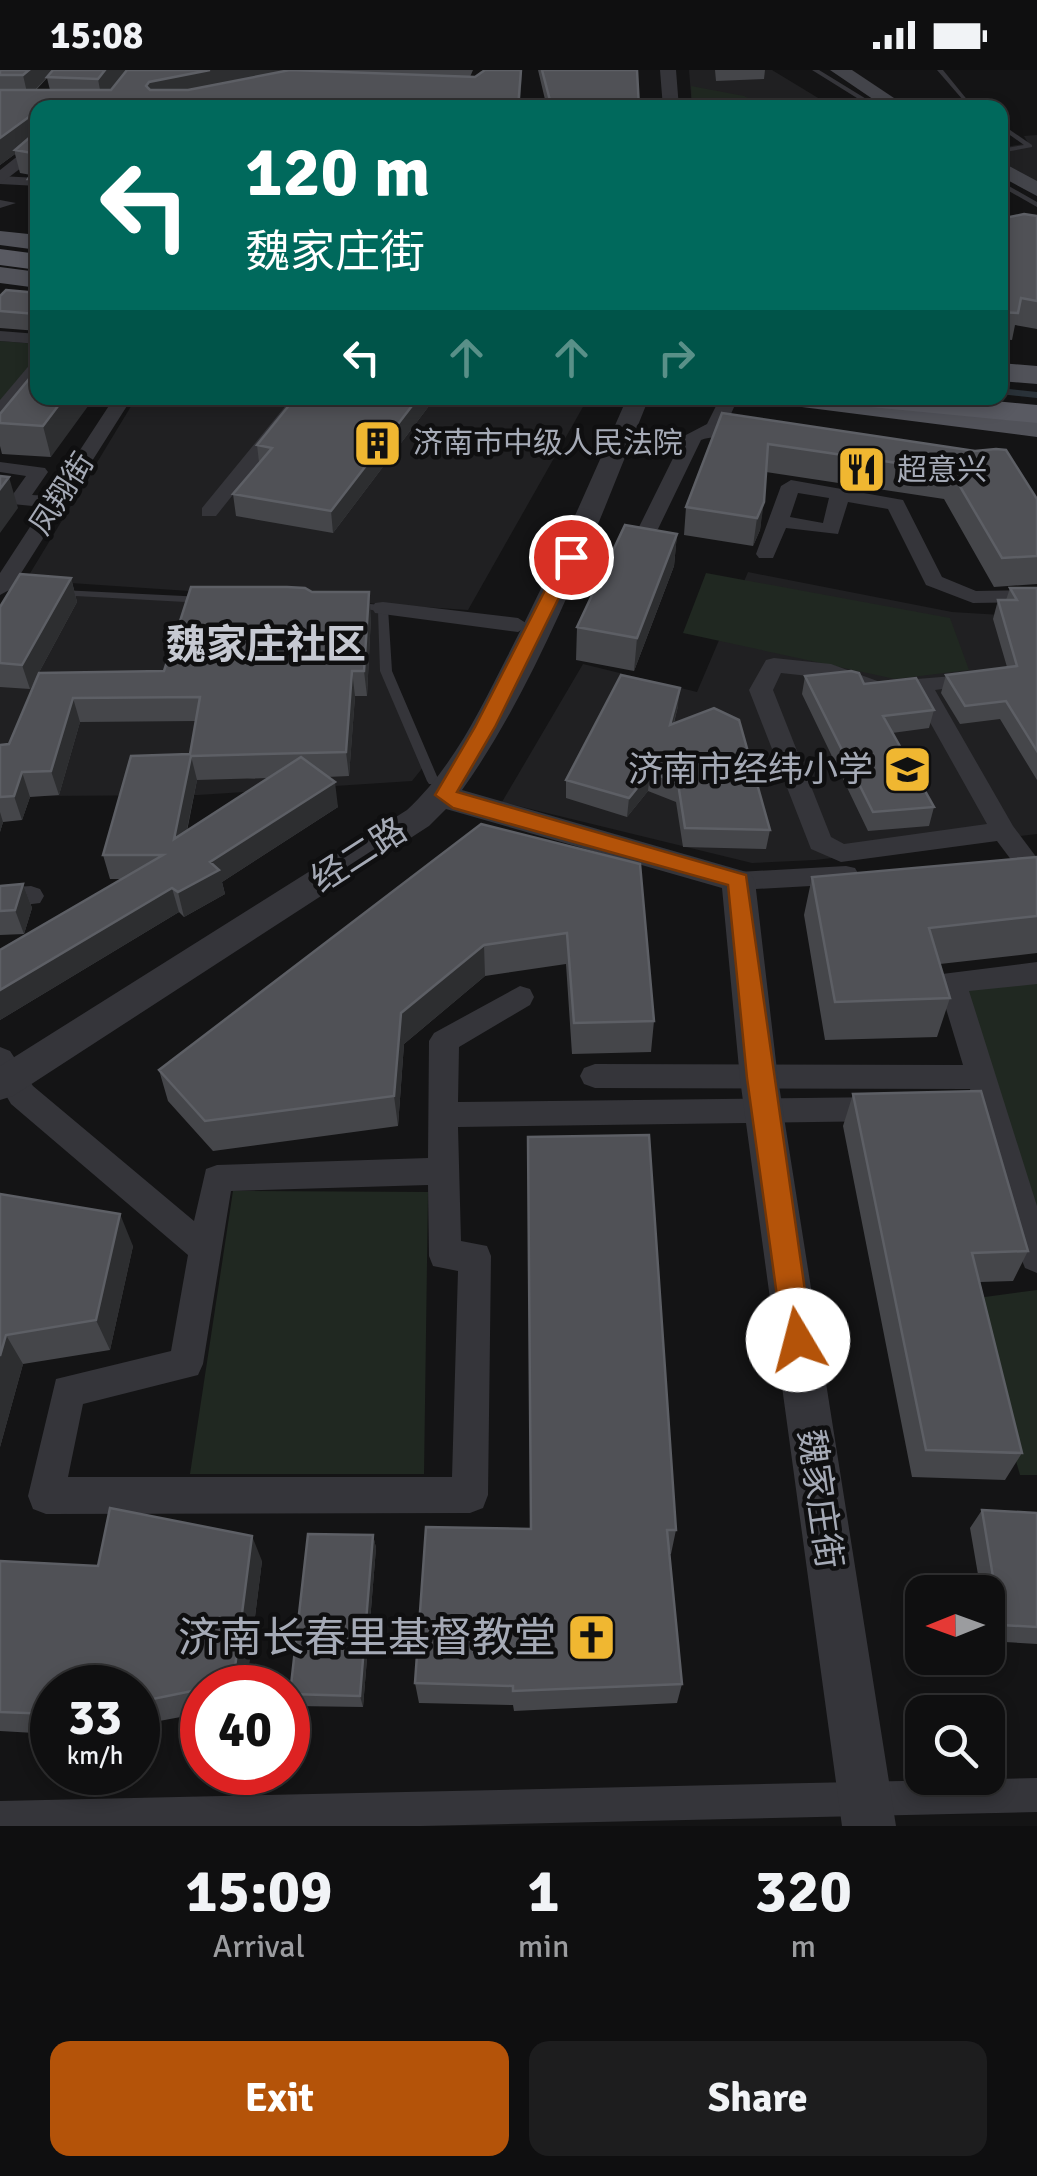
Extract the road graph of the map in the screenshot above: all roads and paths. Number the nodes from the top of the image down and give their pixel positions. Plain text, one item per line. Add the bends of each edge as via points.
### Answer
1 (658, 70) edge
2 (668, 70) edge
3 (815, 70) edge
4 (940, 70) edge
5 (840, 72) edge
6 (659, 100) edge
7 (670, 100) edge
8 (865, 100) edge
9 (887, 100) edge
10 (966, 100) edge
11 (1008, 131) edge
12 (1008, 150) edge
13 (30, 152) edge
14 (1008, 172) edge
15 (0, 180) edge
16 (30, 182) edge
17 (1008, 188) edge
18 (1037, 190) edge
19 (1037, 205) edge
20 (0, 238) edge
21 (30, 242) edge
22 (0, 246) edge
23 (30, 251) edge
24 (0, 256) edge
25 (30, 261) edge
26 (0, 272) edge
27 (30, 276) edge
28 (0, 336) edge
29 (30, 338) edge
30 (1008, 373) edge
31 (30, 375) edge
32 (1037, 375) edge
33 (1008, 385) edge
34 (1037, 388) edge
35 (1008, 402) edge
36 (1037, 404) edge
37 (119, 405) edge
38 (295, 405) edge
39 (619, 405) edge
40 (635, 405) edge
41 (726, 405) edge
42 (845, 405) edge
43 (944, 405) edge
44 (0, 411) edge
45 (1037, 414) edge
46 (715, 428) junction
47 (1037, 428) edge
48 (766, 432) edge
49 (2, 467) edge
50 (840, 494) junction
51 (58, 502) junction
52 (209, 512) dead end
53 (778, 521) junction
54 (648, 529) edge
55 (766, 554) dead end
56 (7, 590) edge
57 (39, 592) edge
58 (1037, 596) edge
59 (211, 600) edge
60 (373, 607) joint
61 (518, 625) junction
62 (970, 679) edge
63 (920, 684) junction
64 (439, 788) junction
65 (1003, 831) junction
66 (1032, 862) edge
67 (988, 866) edge
68 (909, 871) edge
69 (738, 880) junction
70 (32, 896) dead end
71 (0, 898) edge
72 (1037, 973) edge
73 (520, 997) dead end
74 (3, 1069) edge
75 (595, 1076) dead end
76 (980, 1077) junction
77 (762, 1094) junction
78 (908, 1109) edge
79 (443, 1115) junction
80 (442, 1172) junction
81 (205, 1250) junction
82 (1037, 1258) edge
83 (1037, 1795) edge
84 (865, 1812) edge
85 (0, 1818) edge
86 (294, 1818) edge

1 - 6 street
2 - 7 street
3 - 8 lane
4 - 10 lane
5 - 9 main road
11 - 12 lane via 1030,146
13 - 15 street
14 - 18 main road
15 - 16 street
17 - 19 lane
20 - 21 main road
22 - 23 highway
24 - 25 highway
26 - 27 main road
28 - 29 street
30 - 32 main road
31 - 44 street
33 - 34 highway
35 - 36 highway
37 - 51 street, 凤翔街
38 - 52 street
39 - 61 street, 经二路
40 - 64 street, 经二路 via 571,557 485,727
41 - 46 street
42 - 47 main road
43 - 45 highway
46 - 48 street
46 - 54 street via 692,436
49 - 51 street via 38,472 19,500
50 - 53 street via 830,530
50 - 53 street via 781,484
50 - 58 street via 896,504 934,581 973,597
51 - 56 street, 凤翔街
53 - 55 street
57 - 59 lane
60 - 61 street
60 - 64 lane via 386,672
61 - 64 street, 经二路
62 - 63 street
63 - 65 street
63 - 65 street via 878,689 831,671 774,665 761,690 820,843 840,853
64 - 69 street via 460,804
64 - 74 street, 经二路 via 418,818
65 - 66 street
66 - 67 street
68 - 69 street
69 - 77 street, 魏家庄街
70 - 71 street
72 - 76 street via 952,982
73 - 79 street via 444,1040
74 - 81 street via 22,1094
75 - 77 street
76 - 77 street
76 - 82 street
77 - 78 street
77 - 79 street
77 - 84 street, 魏家庄街
79 - 80 street
80 - 81 street via 217,1178
80 - 81 street via 445,1256 475,1256 470,1495 46,1496 68,1392 186,1364
83 - 84 street
84 - 86 street
85 - 86 street

